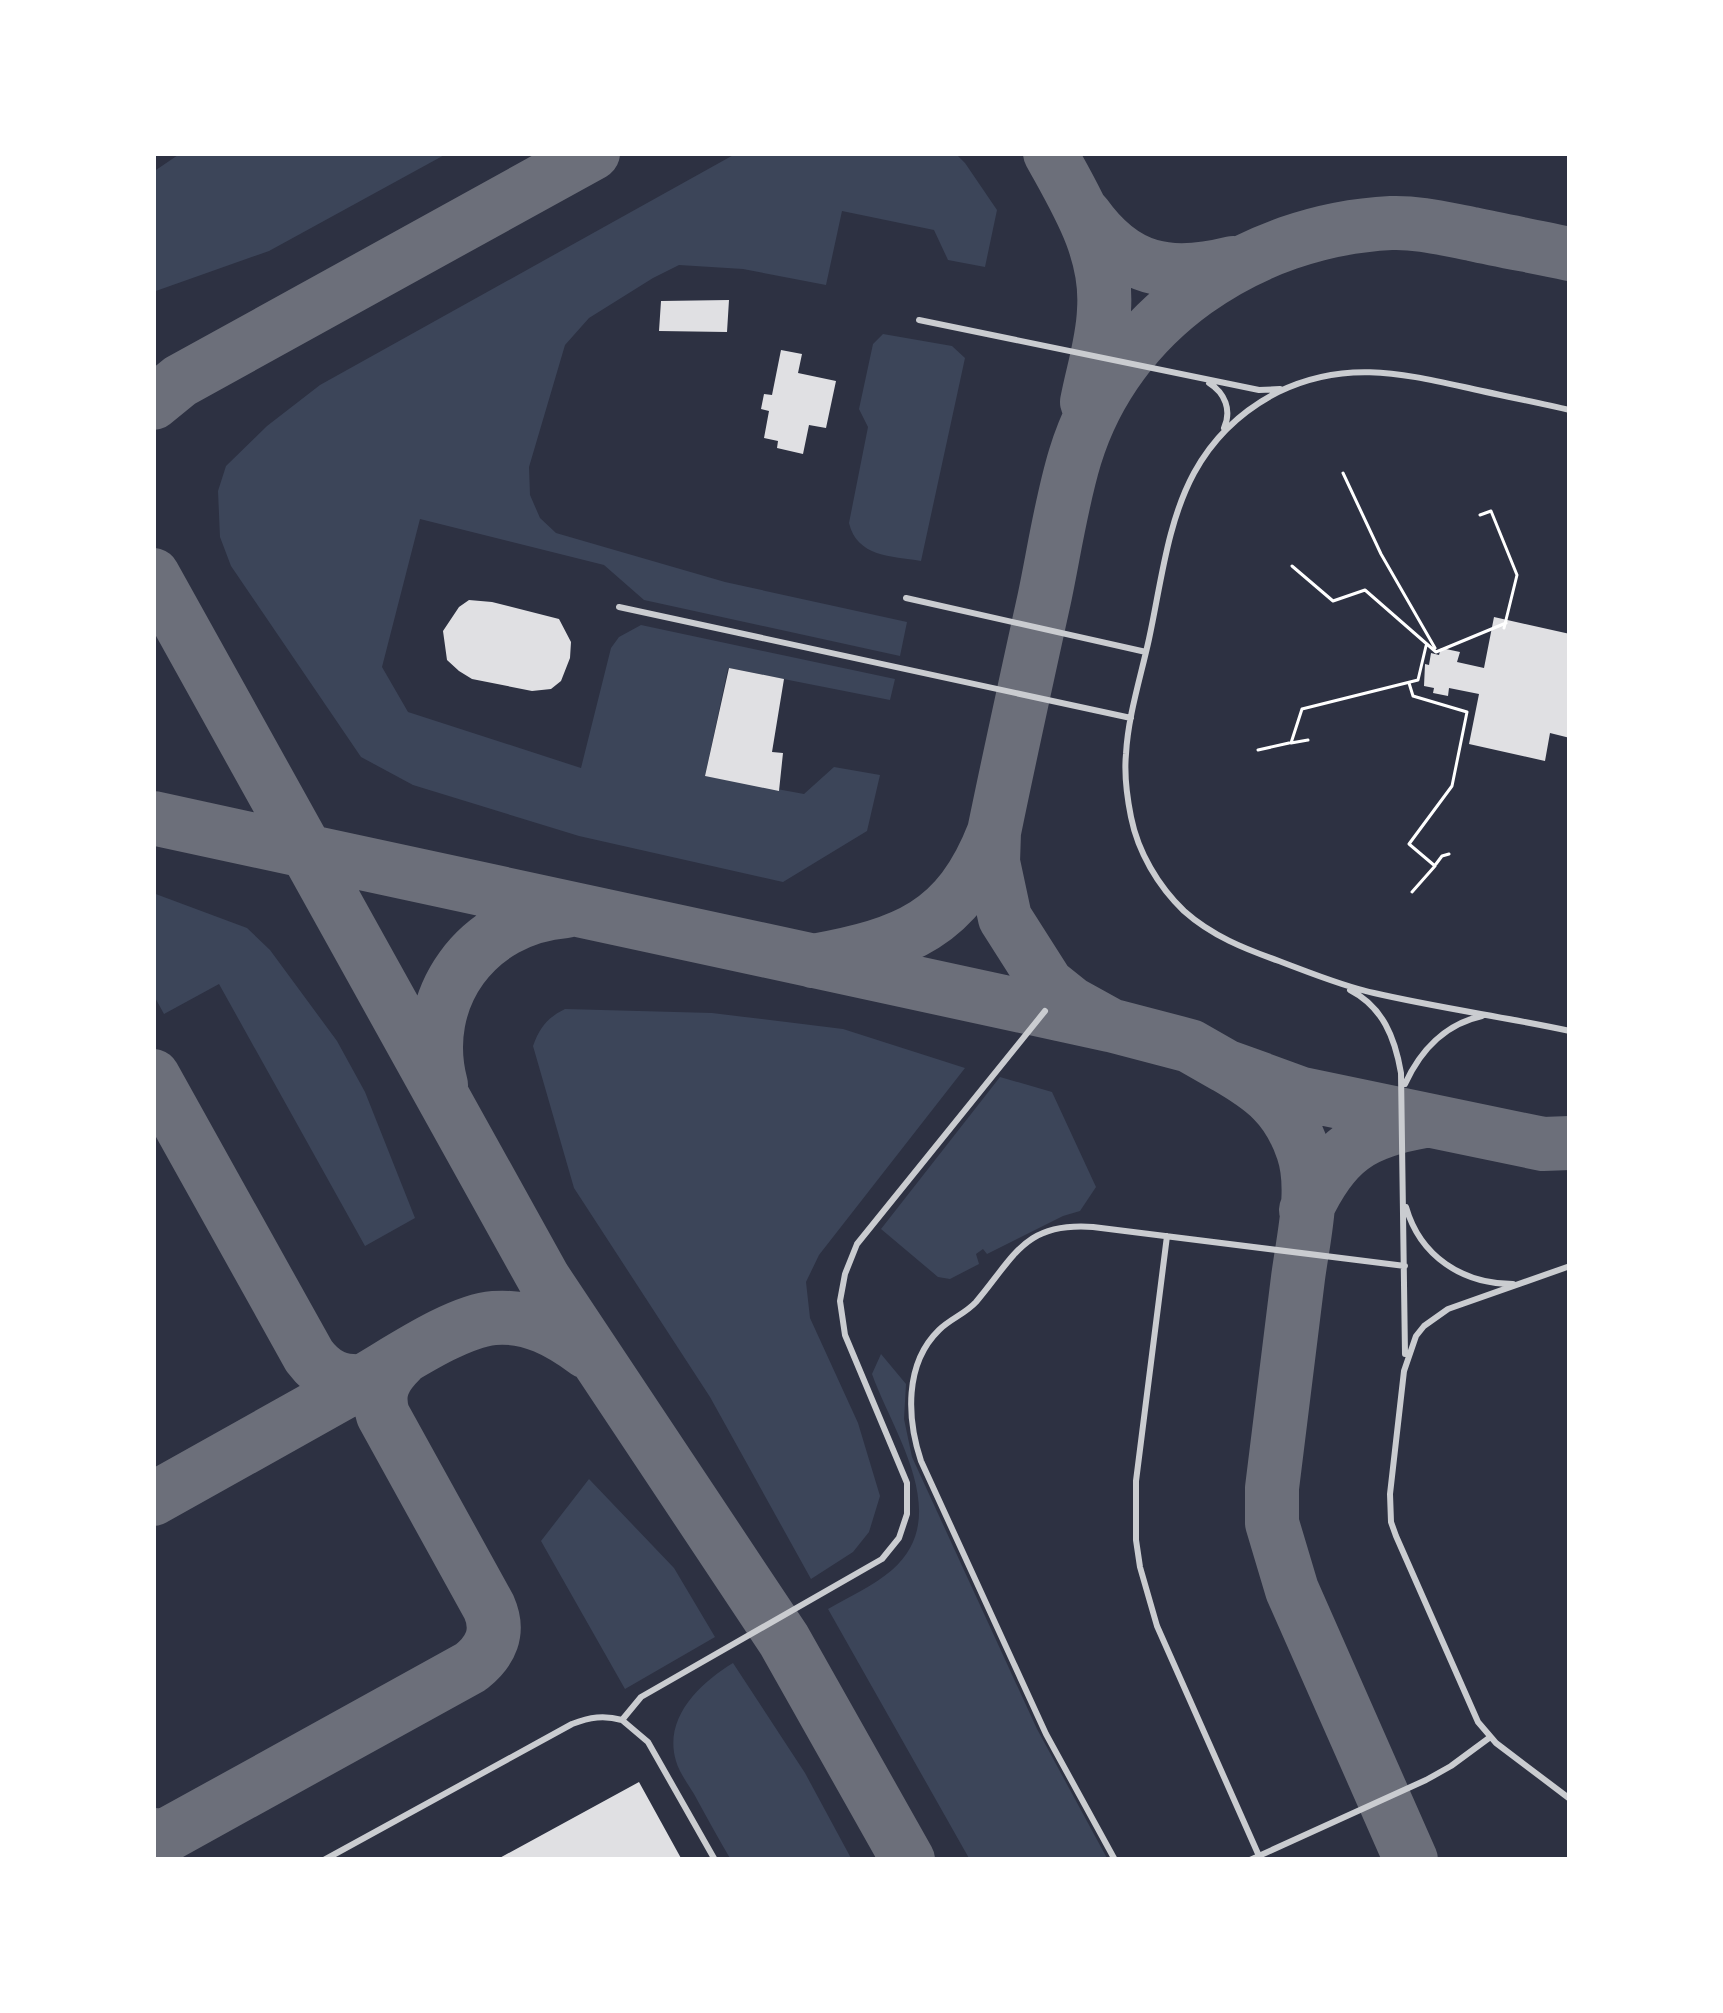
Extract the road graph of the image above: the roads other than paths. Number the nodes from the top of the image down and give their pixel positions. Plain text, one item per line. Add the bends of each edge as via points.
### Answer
1 (919, 320) dead end
2 (1194, 377) junction
3 (1295, 385) junction
4 (1570, 410) edge
5 (1217, 440) junction
6 (907, 598) dead end
7 (619, 607) dead end
8 (1146, 652) junction
9 (1131, 718) junction
10 (1336, 982) junction
11 (1045, 1011) dead end
12 (1496, 1016) junction
13 (1570, 1030) edge
14 (1403, 1093) junction
15 (1403, 1195) junction
16 (1167, 1236) junction
17 (1405, 1266) junction
18 (1570, 1266) edge
19 (1522, 1282) junction
20 (1404, 1371) junction
21 (622, 1720) junction
22 (1489, 1738) junction
23 (1570, 1798) edge
24 (1254, 1858) edge
25 (324, 1860) edge
26 (715, 1860) edge
27 (1115, 1860) edge

1 - 2 lane
2 - 3 lane via 1259,390
2 - 5 lane via 1218,389 1227,405
3 - 4 lane via 1384,372
3 - 5 lane
5 - 8 lane via 1179,510
6 - 8 lane
7 - 9 lane
8 - 9 lane
9 - 10 lane via 1132,824 1171,897 1239,946
10 - 12 lane
10 - 14 lane via 1379,1014 1394,1040
11 - 21 lane via 857,1244 845,1274 845,1335 907,1483 899,1538 882,1559 641,1697
12 - 13 lane
12 - 14 lane via 1470,1018 1435,1040
14 - 15 lane
15 - 17 lane
15 - 19 lane via 1437,1258 1480,1281
16 - 17 lane
16 - 24 lane via 1136,1540 1157,1626
16 - 27 lane via 1079,1226 1036,1235 931,1340 911,1406 929,1479 1046,1734
17 - 20 lane
18 - 19 lane
19 - 20 lane via 1435,1316 1416,1336
20 - 22 lane via 1390,1522
21 - 25 lane via 572,1724
21 - 26 lane via 648,1742
22 - 23 lane
22 - 24 lane via 1426,1780

